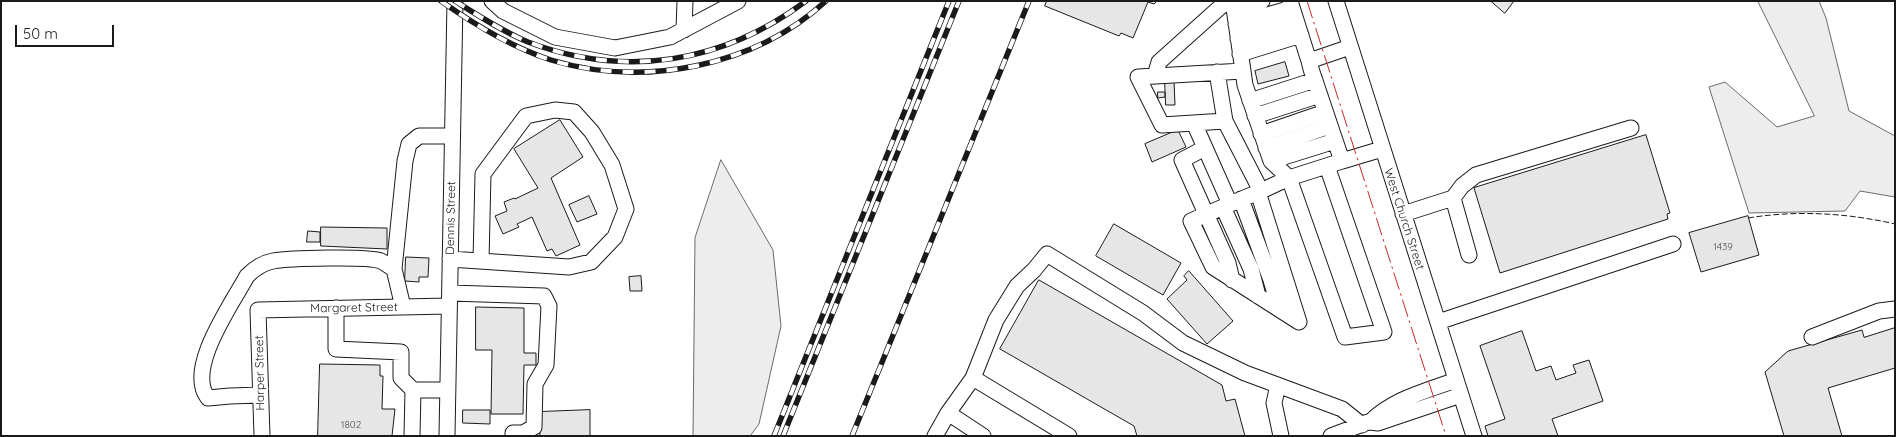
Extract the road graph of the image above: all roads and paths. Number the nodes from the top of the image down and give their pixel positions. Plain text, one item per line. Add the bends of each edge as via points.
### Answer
1 (455, 1) edge
2 (492, 1) edge
3 (684, 1) edge
4 (738, 1) edge
5 (1262, 1) edge
6 (1336, 1) edge
7 (1234, 15) edge
8 (1295, 16) edge
9 (684, 30) junction
10 (1350, 47) junction
11 (1240, 54) junction
12 (1309, 61) junction
13 (1243, 71) junction
14 (1217, 72) junction
15 (1155, 76) junction
16 (1315, 80) junction
17 (1320, 95) junction
18 (1250, 101) junction
19 (1255, 116) junction
20 (1328, 119) junction
21 (1226, 121) junction
22 (1194, 123) junction
23 (1631, 128) dead end
24 (452, 136) junction
25 (1335, 141) junction
26 (1266, 147) junction
27 (1205, 148) junction
28 (1382, 149) junction
29 (1342, 161) junction
30 (1327, 166) junction
31 (1289, 178) junction
32 (1260, 191) junction
33 (1453, 198) junction
34 (1231, 203) junction
35 (1207, 214) junction
36 (1403, 214) junction
37 (1673, 244) dead end
38 (1469, 255) dead end
39 (450, 259) junction
40 (481, 261) junction
41 (394, 269) junction
42 (1258, 296) junction
43 (449, 300) junction
44 (403, 307) junction
45 (336, 308) junction
46 (1895, 309) edge
47 (258, 310) joint
48 (1280, 310) junction
49 (1438, 322) junction
50 (1812, 337) dead end
51 (973, 378) junction
52 (1456, 380) junction
53 (1278, 385) junction
54 (413, 390) junction
55 (448, 390) junction
56 (260, 395) junction
57 (1461, 395) junction
58 (948, 413) junction
59 (1366, 423) junction
60 (262, 436) edge
61 (412, 436) edge
62 (447, 436) edge
63 (513, 436) edge
64 (934, 436) edge
65 (983, 436) edge
66 (1069, 436) edge
67 (1281, 436) edge
68 (1331, 436) edge
69 (1474, 436) edge

1 - 24 street, Dennis Street
2 - 9 street via 504,11 555,37 615,48 670,37
3 - 9 street
4 - 9 street
5 - 7 street
6 - 10 street, West Church Street
7 - 8 street
7 - 11 street
7 - 15 street via 1159,62
8 - 11 street
8 - 12 street
10 - 12 street
10 - 28 street, West Church Street
11 - 13 street
12 - 16 street
13 - 14 street
13 - 18 street
14 - 15 street
14 - 21 street
15 - 22 street via 1138,77 1162,125
16 - 17 street
16 - 18 street
17 - 19 street
17 - 20 street
18 - 19 street
19 - 26 street
20 - 25 street
20 - 26 street
21 - 22 street
21 - 32 street
22 - 27 street
23 - 33 street via 1476,175
24 - 39 street, Dennis Street
24 - 41 street via 419,136 409,144
25 - 26 street
25 - 29 street
26 - 31 street
27 - 34 street
27 - 35 street via 1182,160
28 - 29 street
28 - 36 street, West Church Street
29 - 30 street
30 - 31 street
30 - 31 street via 1384,332 1345,337
31 - 32 street
32 - 34 street
32 - 48 street via 1298,322
33 - 36 street
33 - 38 street
34 - 35 street
34 - 42 street
34 - 48 street via 1271,280
35 - 42 street via 1191,221 1213,267
36 - 49 street, West Church Street
37 - 49 street
39 - 40 street
39 - 43 street, Dennis Street
40 - 40 street via 569,267 591,262 615,237 626,209 612,165 592,132 574,112 555,110 526,116 483,174
41 - 44 street
41 - 56 street via 380,261 364,259 272,261 256,267 247,276 208,346 200,382 208,398
42 - 48 street
43 - 44 street, Margaret Street
43 - 55 street, Dennis Street
43 - 63 street, Margaret Street via 544,296 549,306 546,365 535,384 534,427 523,433 513,433
44 - 45 street, Margaret Street
45 - 47 street, Margaret Street
45 - 54 street via 336,349 401,352 401,378
46 - 50 street via 1879,311
47 - 56 street, Harper Street
49 - 52 street, West Church Street
51 - 53 street via 996,320 1018,286 1046,254 1143,313 1183,343
51 - 58 street
51 - 66 street
52 - 57 street, West Church Street
52 - 59 street via 1402,399
53 - 59 street via 1342,409
53 - 67 street via 1274,402
54 - 55 street
54 - 61 street
55 - 62 street, Dennis Street
56 - 60 street, Harper Street
57 - 59 street via 1378,423
57 - 69 street, West Church Street
58 - 64 street
58 - 65 street
59 - 68 street

